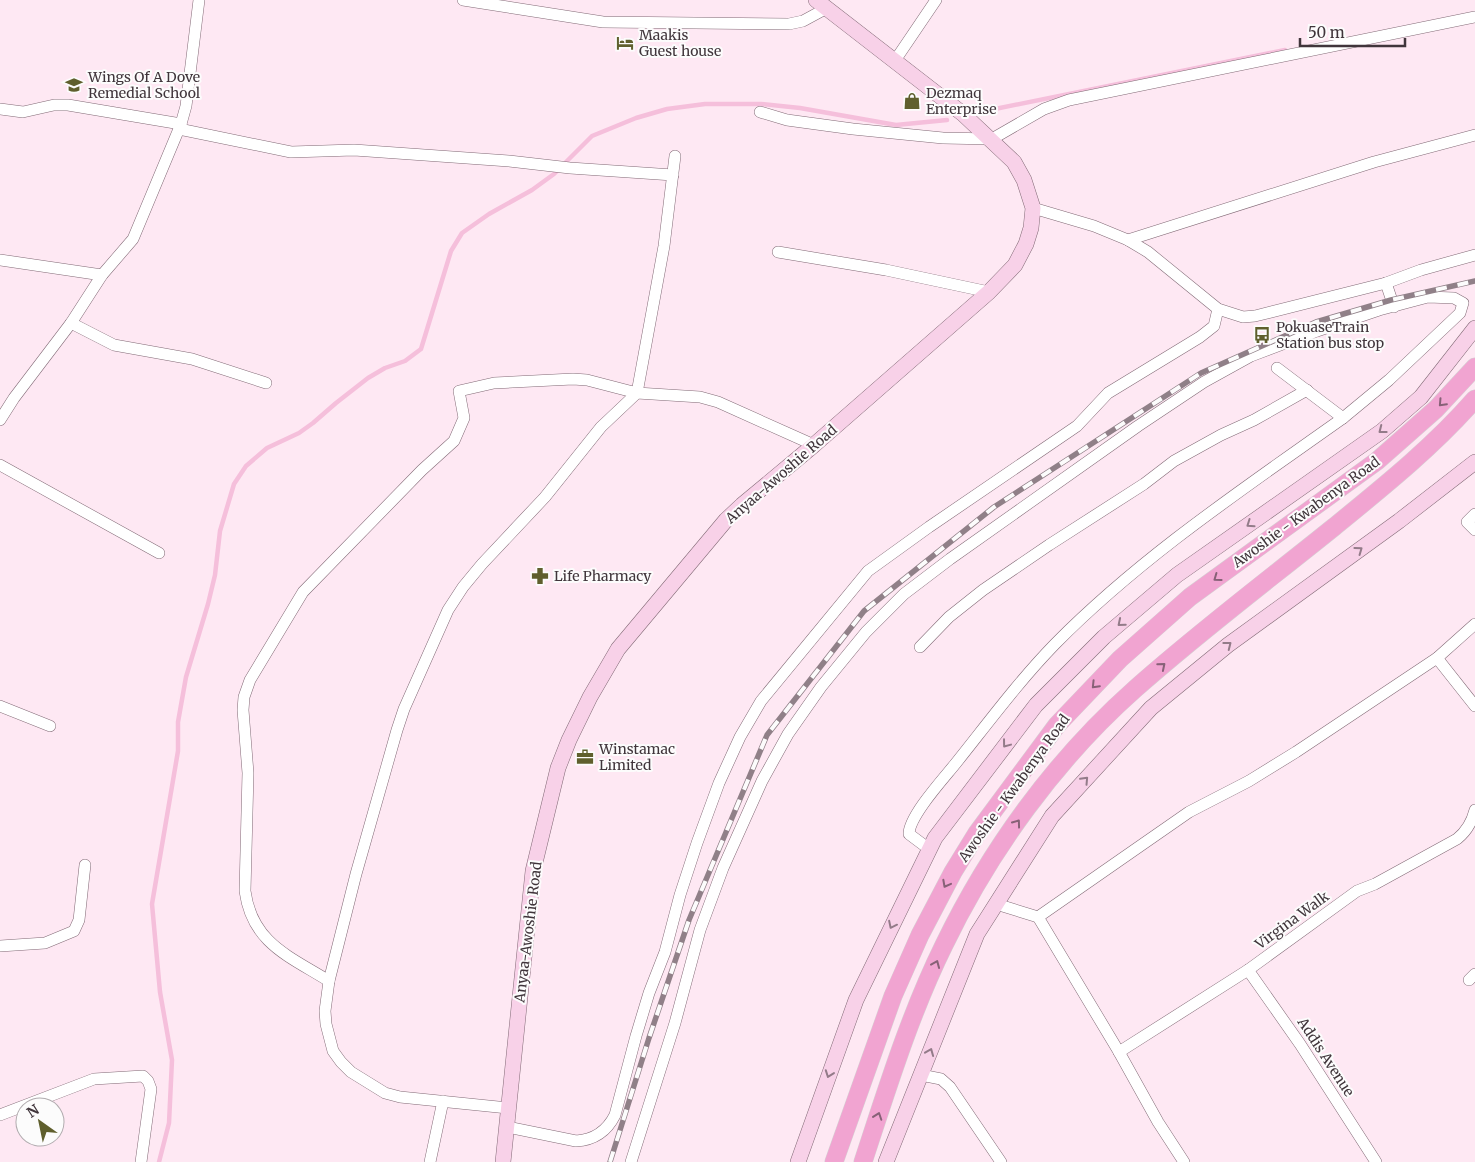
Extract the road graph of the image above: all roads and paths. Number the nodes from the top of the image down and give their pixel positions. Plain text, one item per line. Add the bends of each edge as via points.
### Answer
1 (200, 0) edge
2 (462, 0) edge
3 (936, 0) edge
4 (822, 4) edge
5 (1475, 17) edge
6 (894, 62) junction
7 (0, 109) edge
8 (760, 112) dead end
9 (180, 126) junction
10 (1475, 135) edge
11 (992, 139) junction
12 (675, 156) dead end
13 (673, 175) junction
14 (1033, 208) junction
15 (1128, 240) junction
16 (778, 252) dead end
17 (1475, 255) edge
18 (0, 260) edge
19 (102, 275) junction
20 (1386, 284) junction
21 (989, 292) junction
22 (1394, 306) junction
23 (1218, 310) junction
24 (71, 322) junction
25 (1474, 329) edge
26 (1475, 367) edge
27 (1277, 368) dead end
28 (266, 383) dead end
29 (1307, 390) junction
30 (637, 393) junction
31 (1475, 399) edge
32 (1342, 418) junction
33 (0, 420) edge
34 (814, 445) junction
35 (1475, 462) edge
36 (0, 465) edge
37 (1475, 514) edge
38 (1475, 530) edge
39 (159, 554) dead end
40 (1475, 624) edge
41 (920, 646) dead end
42 (1437, 658) junction
43 (0, 706) edge
44 (1475, 706) edge
45 (50, 726) dead end
46 (1475, 810) edge
47 (929, 849) junction
48 (85, 865) dead end
49 (996, 904) junction
50 (1038, 917) junction
51 (0, 946) edge
52 (1248, 970) junction
53 (329, 981) junction
54 (1119, 1052) junction
55 (921, 1075) junction
56 (443, 1101) junction
57 (508, 1108) junction
58 (0, 1115) edge
59 (507, 1127) junction
60 (141, 1162) edge
61 (430, 1162) edge
62 (503, 1162) edge
63 (631, 1162) edge
64 (798, 1162) edge
65 (834, 1162) edge
66 (863, 1162) edge
67 (886, 1162) edge
68 (1001, 1162) edge
69 (1184, 1162) edge
70 (1376, 1162) edge

1 - 9 street via 186,106
2 - 4 street via 602,22 702,24 789,24 803,21
3 - 6 street
4 - 6 street, Anyaa-Awoshie Road
5 - 11 street via 1068,100 1044,109
6 - 11 street, Anyaa-Awoshie Road
7 - 9 street via 23,112 68,105
8 - 11 street via 787,120 853,129 943,138
9 - 13 street via 291,152 354,150
9 - 19 street via 133,239
10 - 15 street via 1374,162
11 - 14 street, Anyaa-Awoshie Road via 1014,162
12 - 13 street
13 - 30 street via 664,246
14 - 15 street
14 - 21 street, Anyaa-Awoshie Road via 1026,244 1015,265
15 - 23 street via 1148,252
16 - 21 street via 876,268
17 - 20 street
18 - 19 street
19 - 24 street
20 - 22 street
20 - 23 street via 1255,316 1243,317
21 - 34 street, Anyaa-Awoshie Road
22 - 32 street via 1428,297 1454,298 1462,303 1460,312 1389,380
22 - 63 street via 1251,356 1204,382 950,559 904,594 866,632 788,734 762,781 723,868 700,930 675,1023
23 - 59 street via 1214,326 1200,338 1108,393 1078,426 868,571 761,701 733,752 697,843 611,1123 597,1136 576,1141
24 - 28 street via 114,344 192,359
24 - 33 street
25 -> 47 street via 1421,398 1382,431 1177,575 1104,638 1036,705
26 -> 65 main road, Awoshie - Kwabenya Road via 1436,410 1376,461 1190,598 1120,659 1057,725 977,833 920,935 893,996
27 - 29 street
29 - 32 street
29 - 41 street via 1174,461 983,590
30 - 34 street via 700,397 718,402
30 - 53 street via 601,428 545,497 482,564 448,610 396,730
30 - 53 street via 573,379 494,383 459,391 464,418 454,441 303,592 250,680 243,710 248,765 247,905 257,926 275,948
66 -> 31 main road, Awoshie - Kwabenya Road via 917,1006 943,946 980,878 1035,798 1078,745 1134,690 1389,482
32 - 47 street via 1174,538 1054,645 927,799 909,828 909,834
34 - 57 street, Anyaa-Awoshie Road via 726,520 636,627 608,665 569,740 558,768 533,871
49 -> 35 street via 1052,816 1151,708 1228,645
36 - 39 street
37 - 38 street via 1468,522
40 - 42 street
42 - 44 street
42 - 50 street via 1283,761 1189,812
43 - 45 street
46 - 52 street, Virgina Walk via 1471,822 1457,839 1357,891
47 -> 64 street via 856,1000
48 - 51 street via 79,920 74,931 45,943
49 - 50 street
55 -> 49 street via 977,934
50 - 54 street
52 - 54 street, Virgina Walk
52 - 70 street, Addis Avenue
53 - 56 street via 326,1024 333,1051 350,1072 386,1093
54 - 69 street
55 - 67 street
55 - 68 street via 941,1079 950,1086
56 - 57 street
56 - 61 street
57 - 59 street, Anyaa-Awoshie Road
58 - 60 street via 94,1080 143,1076 151,1089
59 - 62 street, Anyaa-Awoshie Road

